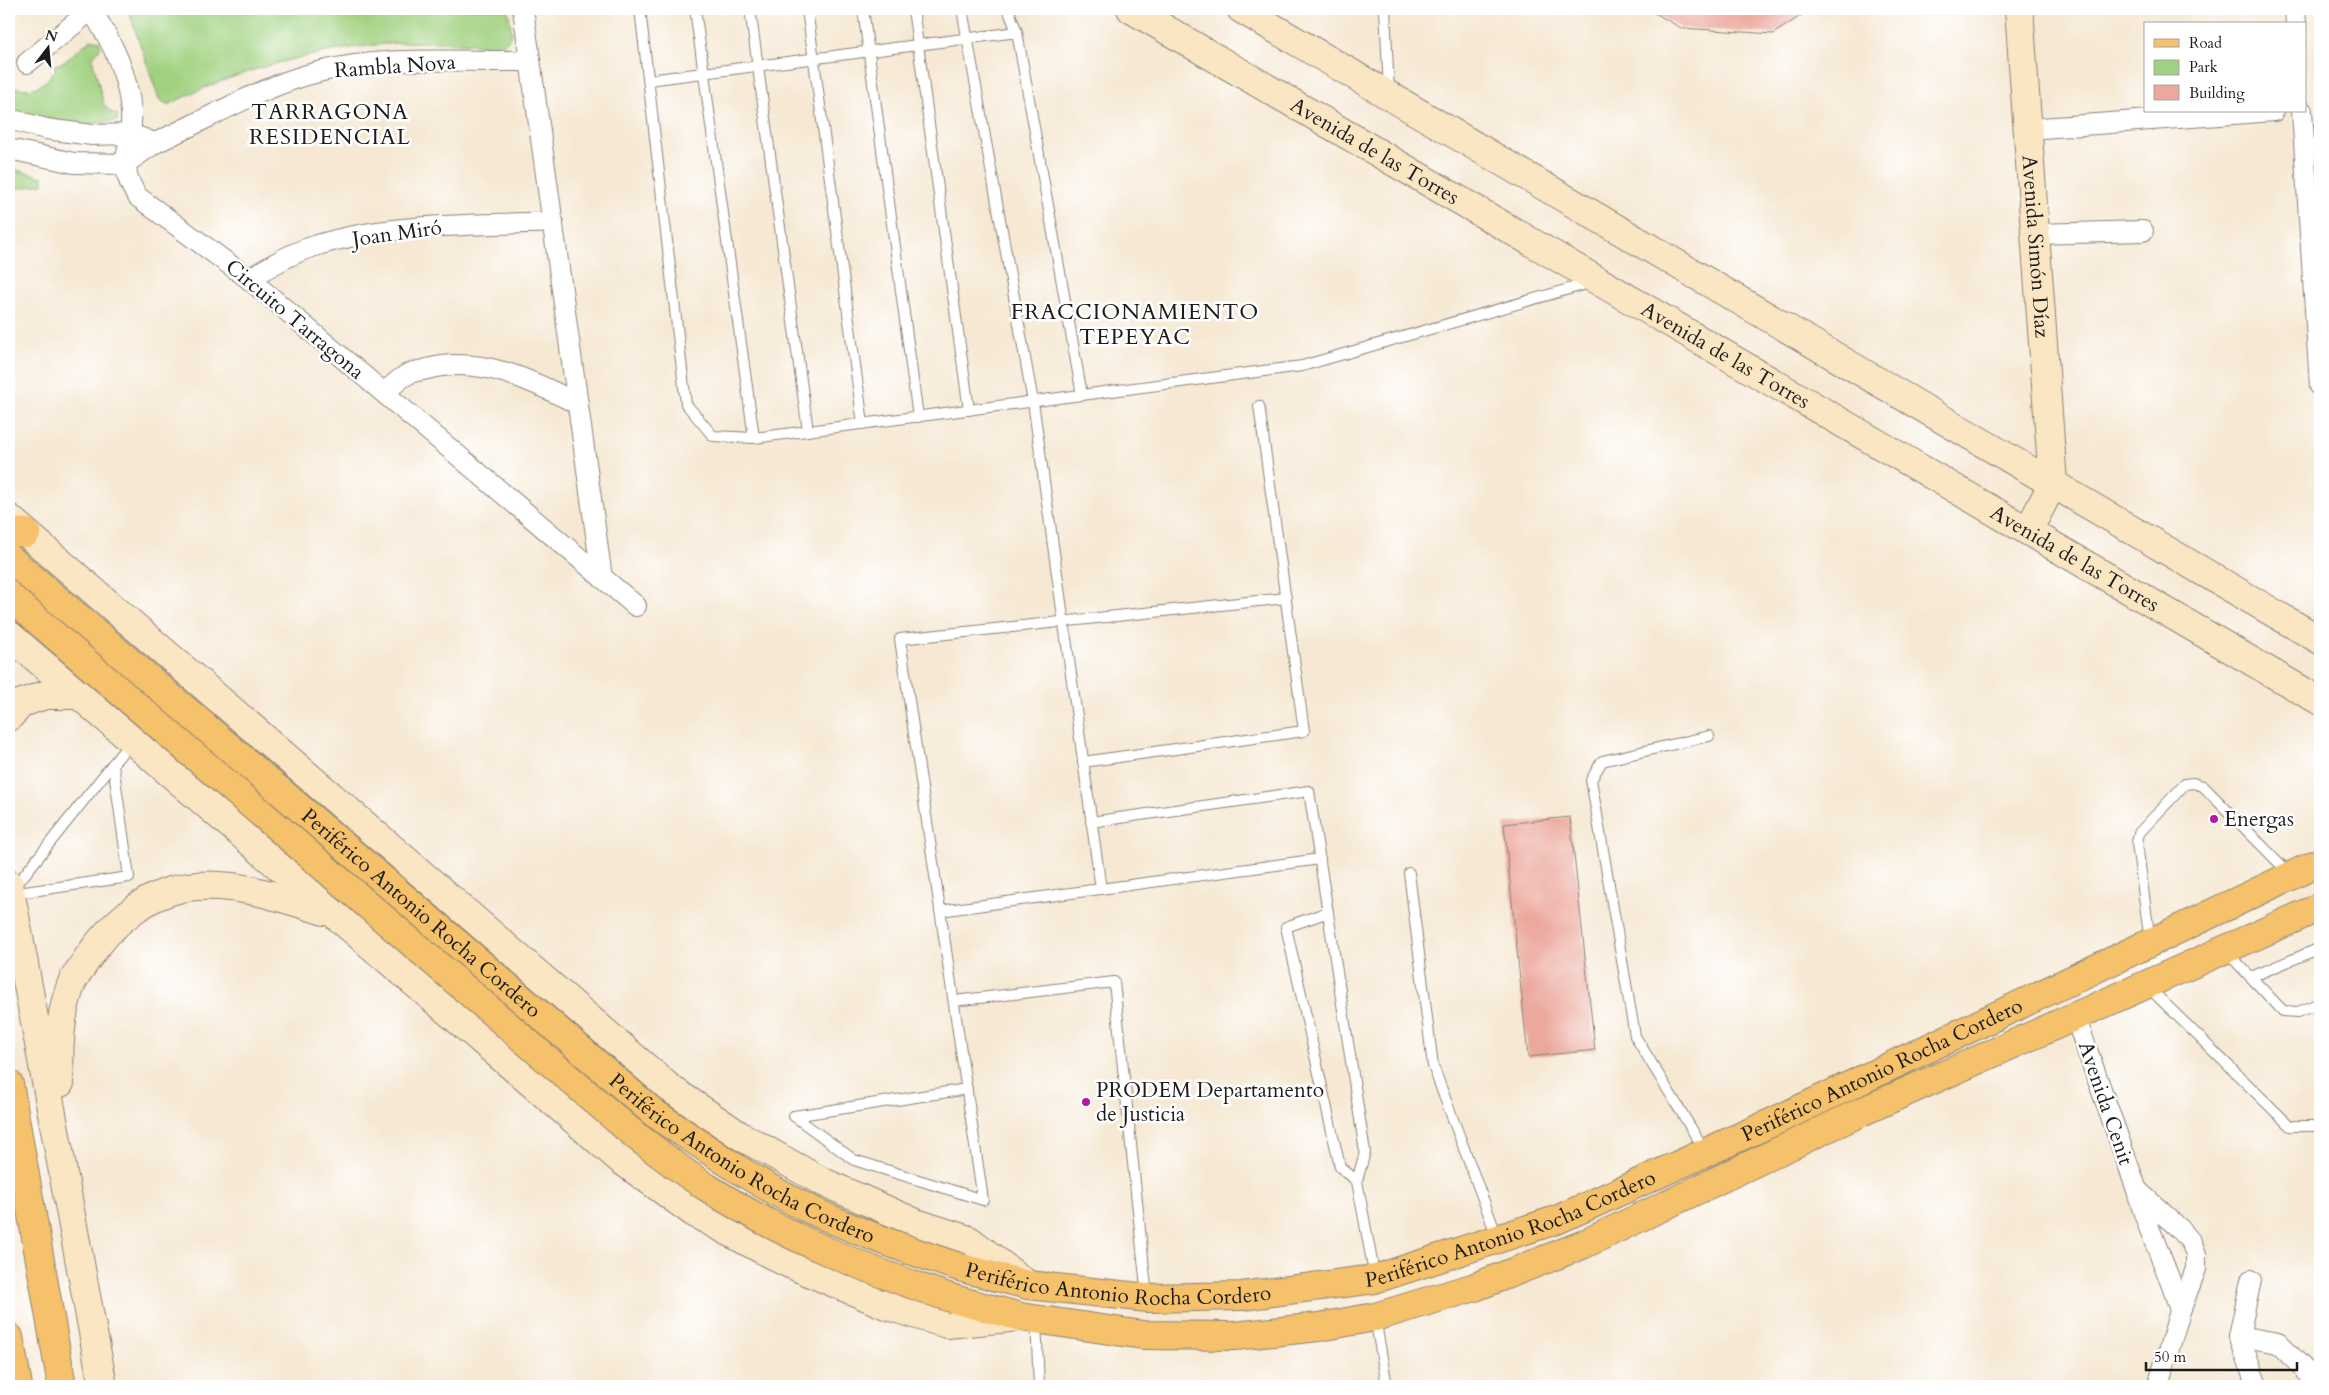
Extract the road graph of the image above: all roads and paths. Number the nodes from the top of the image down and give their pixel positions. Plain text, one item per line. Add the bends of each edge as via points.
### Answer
1 (91, 9) edge
2 (523, 9) edge
3 (640, 9) edge
4 (695, 9) edge
5 (750, 9) edge
6 (807, 9) edge
7 (862, 9) edge
8 (913, 9) edge
9 (962, 9) edge
10 (1008, 9) edge
11 (1131, 9) edge
12 (1241, 9) edge
13 (1385, 9) edge
14 (2019, 9) edge
15 (2295, 9) edge
16 (2296, 22) edge
17 (1017, 32) junction
18 (968, 39) junction
19 (919, 46) junction
20 (869, 53) junction
21 (814, 59) junction
22 (530, 60) junction
23 (27, 63) dead end
24 (758, 66) junction
25 (703, 73) junction
26 (649, 80) junction
27 (1390, 96) junction
28 (2320, 108) edge
29 (2306, 110) edge
30 (2260, 112) edge
31 (2304, 112) edge
32 (17, 122) edge
33 (2028, 129) junction
34 (131, 134) junction
35 (92, 136) junction
36 (154, 143) junction
37 (15, 151) edge
38 (90, 163) junction
39 (125, 164) junction
40 (553, 222) junction
41 (2143, 231) dead end
42 (2036, 234) junction
43 (250, 279) junction
44 (1599, 281) junction
45 (2320, 386) edge
46 (384, 393) junction
47 (1082, 395) junction
48 (1033, 402) junction
49 (578, 404) junction
50 (1259, 406) dead end
51 (969, 410) junction
52 (918, 417) junction
53 (863, 424) junction
54 (808, 431) junction
55 (754, 438) junction
56 (2053, 484) junction
57 (15, 528) edge
58 (2028, 531) junction
59 (9, 558) edge
60 (602, 578) junction
61 (9, 596) edge
62 (1286, 598) junction
63 (106, 600) junction
64 (636, 606) dead end
65 (1064, 622) junction
66 (9, 635) edge
67 (2320, 640) edge
68 (40, 662) junction
69 (2318, 692) edge
70 (79, 695) junction
71 (9, 717) edge
72 (1709, 736) dead end
73 (132, 740) junction
74 (1083, 762) junction
75 (113, 764) junction
76 (1091, 822) junction
77 (1320, 859) junction
78 (2320, 862) edge
79 (1409, 873) dead end
80 (2291, 875) junction
81 (9, 889) edge
82 (1101, 889) junction
83 (2320, 906) edge
84 (940, 911) junction
85 (1328, 912) junction
86 (335, 914) junction
87 (2150, 943) junction
88 (2320, 948) edge
89 (2224, 949) junction
90 (2251, 977) junction
91 (2145, 984) junction
92 (954, 1001) junction
93 (2320, 1003) edge
94 (2075, 1016) junction
95 (9, 1084) edge
96 (967, 1089) junction
97 (2320, 1126) edge
98 (1706, 1153) junction
99 (1357, 1181) junction
100 (64, 1182) junction
101 (2137, 1190) junction
102 (1499, 1239) junction
103 (1375, 1279) junction
104 (2251, 1280) dead end
105 (1028, 1285) junction
106 (1148, 1298) junction
107 (2180, 1311) junction
108 (1375, 1317) junction
109 (1028, 1318) junction
110 (2239, 1336) junction
111 (9, 1337) edge
112 (2320, 1384) edge
113 (18, 1386) edge
114 (62, 1386) edge
115 (102, 1386) edge
116 (1039, 1386) edge
117 (1387, 1386) edge
118 (2158, 1386) edge
119 (2257, 1386) edge

1 - 23 street
1 - 34 street, Circuito Tarragona via 117,53 130,96
2 - 22 street
3 - 26 lane
4 - 25 lane
5 - 24 lane
6 - 21 lane
7 - 20 lane
8 - 19 lane
9 - 18 lane
10 - 17 lane
11 - 44 main road, Avenida de las Torres
12 - 27 main road
13 - 27 lane
14 - 33 main road, Avenida Simón Díaz
15 - 16 street
17 - 18 lane
17 - 47 lane
18 - 19 lane
18 - 48 lane
19 - 20 lane
19 - 51 lane
20 - 21 lane
20 - 52 lane
21 - 24 lane
21 - 53 lane
22 - 36 street, Rambla Nova via 404,62 357,65 319,72 292,80
22 - 40 street
24 - 25 lane
24 - 54 lane
25 - 26 lane
25 - 55 lane
26 - 55 lane via 686,404 713,436
27 - 56 main road
28 - 29 street
30 - 33 street
31 - 45 street
32 - 35 street
32 - 37 street
33 - 42 main road, Avenida Simón Díaz
34 - 35 street
34 - 36 street
34 - 39 street, Circuito Tarragona
35 - 38 street
36 - 39 street, Rambla Nova
37 - 38 street
38 - 39 street
39 - 43 street, Circuito Tarragona via 129,184 138,197
40 - 43 street, Joan Miró via 443,226 376,233 304,250
40 - 49 street
41 - 42 street
42 - 56 main road, Avenida Simón Díaz
43 - 46 street, Circuito Tarragona
44 - 47 lane via 1302,366
44 - 58 main road, Avenida de las Torres
46 - 49 street via 408,374 439,366 472,366 538,383
46 - 60 street, Circuito Tarragona
47 - 48 lane
48 - 51 lane
48 - 65 lane
49 - 60 street
50 - 62 lane
51 - 52 lane
52 - 53 lane
53 - 54 lane
54 - 55 lane
56 - 58 main road
56 - 67 main road
57 - 63 main road
58 - 69 main road, Avenida de las Torres
59 - 105 main road, Periférico Antonio Rocha Cordero, bridge via 654,1113 724,1160 808,1209 907,1250
60 - 64 street, Circuito Tarragona
61 - 109 main road, Periférico Antonio Rocha Cordero, bridge via 637,1137 708,1188 796,1238 896,1280
62 - 65 lane
62 - 74 lane via 1304,731
63 - 68 main road via 67,590 40,598 25,620 23,634 27,646
63 - 105 main road via 671,1089 739,1135 821,1181 916,1223 969,1240
65 - 74 lane
65 - 84 lane via 900,640
66 - 68 main road
68 - 70 main road
70 - 71 main road via 45,695 22,703
70 - 73 main road
72 - 98 lane via 1602,761 1591,780 1635,1036
73 - 75 lane
73 - 86 main road
74 - 76 lane
75 - 81 lane
75 - 81 lane via 129,877
76 - 77 lane via 1309,791
76 - 82 lane
77 - 82 lane
77 - 85 lane
78 - 80 main road, Periférico Antonio Rocha Cordero
79 - 102 lane via 1433,1066
80 - 87 main road, Periférico Antonio Rocha Cordero
80 - 87 lane via 2203,786 2193,782 2186,784 2139,833 2137,843
81 - 100 main road
82 - 84 lane
83 - 89 main road, Periférico Antonio Rocha Cordero
84 - 92 lane
85 - 99 lane via 1365,1152
85 - 99 lane via 1286,927 1340,1167
86 - 100 main road via 234,887 196,886 165,893 130,911 98,941 71,984 58,1042
86 - 109 main road via 621,1160 694,1212 785,1262 888,1306 947,1324
87 - 98 main road, Periférico Antonio Rocha Cordero
88 - 90 lane
89 - 90 lane
89 - 91 main road, Periférico Antonio Rocha Cordero
90 - 93 lane via 2284,1011 2298,1012
91 - 94 main road, Periférico Antonio Rocha Cordero
91 - 97 lane via 2290,1126
92 - 96 lane
92 - 106 lane via 1114,982
94 - 101 street, Avenida Cenit
94 - 108 main road, Periférico Antonio Rocha Cordero via 1861,1112 1582,1245 1475,1287
95 - 114 main road
96 - 96 lane via 983,1200 854,1160 794,1116
98 - 102 main road, Periférico Antonio Rocha Cordero via 1559,1219
99 - 103 lane
100 - 115 main road
101 - 107 street, Avenida Cenit via 2144,1219 2169,1276
101 - 107 street, Avenida Cenit via 2180,1229 2196,1254 2196,1269
102 - 103 main road, Periférico Antonio Rocha Cordero
103 - 106 main road, Periférico Antonio Rocha Cordero via 1242,1296
104 - 110 street
105 - 106 main road, Periférico Antonio Rocha Cordero
107 - 118 street, Avenida Cenit
108 - 109 main road, Periférico Antonio Rocha Cordero via 1234,1336 1143,1335
108 - 117 lane
109 - 116 lane
110 - 112 street via 2278,1343
110 - 119 street
111 - 113 main road

